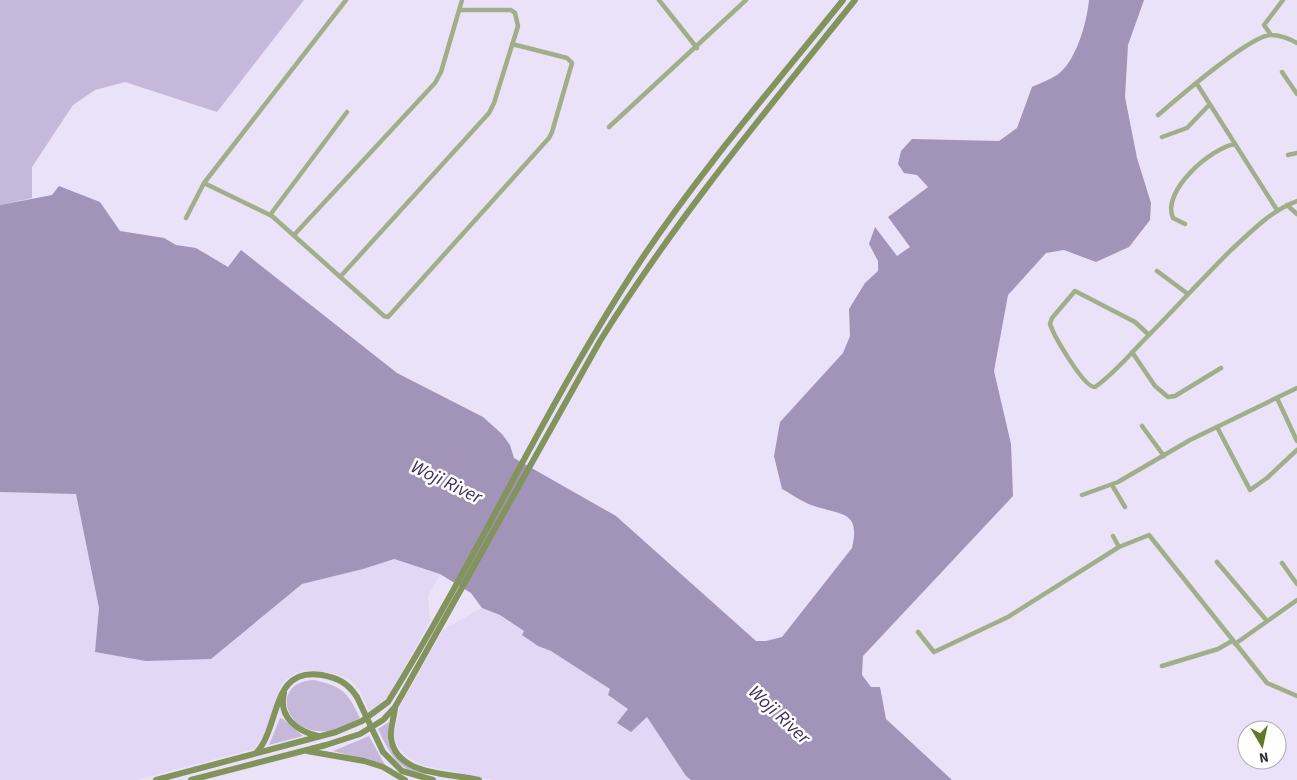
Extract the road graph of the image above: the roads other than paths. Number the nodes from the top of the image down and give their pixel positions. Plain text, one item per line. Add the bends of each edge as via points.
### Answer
1 (346, 0) edge
2 (462, 0) edge
3 (659, 0) edge
4 (746, 0) edge
5 (843, 0) edge
6 (855, 0) edge
7 (1283, 0) edge
8 (460, 10) junction
9 (1271, 35) junction
10 (1297, 43) edge
11 (512, 44) junction
12 (697, 48) junction
13 (1282, 72) dead end
14 (1196, 84) junction
15 (1297, 94) edge
16 (1209, 105) junction
17 (347, 112) dead end
18 (1158, 115) dead end
19 (609, 128) dead end
20 (1162, 137) dead end
21 (1235, 144) junction
22 (1297, 153) edge
23 (1288, 155) dead end
24 (204, 183) junction
25 (1297, 200) edge
26 (1287, 204) junction
27 (1277, 210) junction
28 (1297, 214) edge
29 (270, 215) junction
30 (186, 218) dead end
31 (1184, 224) dead end
32 (294, 235) junction
33 (1157, 271) dead end
34 (340, 277) junction
35 (1188, 294) junction
36 (1150, 335) junction
37 (1132, 352) junction
38 (1221, 368) dead end
39 (1297, 388) edge
40 (1276, 398) junction
41 (1142, 426) dead end
42 (1218, 427) junction
43 (1297, 441) edge
44 (1297, 450) edge
45 (535, 451) junction
46 (1164, 456) junction
47 (1112, 485) junction
48 (1082, 495) dead end
49 (1125, 506) dead end
50 (1113, 536) dead end
51 (1119, 547) junction
52 (1217, 562) dead end
53 (1282, 563) dead end
54 (1297, 584) edge
55 (1297, 600) edge
56 (1267, 621) junction
57 (918, 632) dead end
58 (1234, 643) junction
59 (1162, 666) dead end
60 (285, 688) junction
61 (1297, 696) edge
62 (395, 707) junction
63 (319, 737) junction
64 (301, 751) junction
65 (255, 754) junction
66 (156, 780) edge
67 (192, 780) edge
68 (405, 780) edge
69 (433, 780) edge
70 (480, 780) edge

1 - 24 street
2 - 8 street
3 - 12 street
4 - 12 street
5 - 45 main road via 662,229 608,313
6 - 45 main road via 676,226 600,341
7 - 9 street via 1264,25
8 - 11 street via 511,10 518,26
8 - 32 street via 435,83
9 - 10 street
9 - 14 street via 1235,54
11 - 34 street via 489,113
11 - 34 street via 567,58 572,63 549,138 388,317
12 - 19 street
13 - 15 street
14 - 16 street
14 - 18 street
16 - 20 street via 1187,128
16 - 21 street
17 - 29 street
21 - 27 street
21 - 31 street via 1216,151 1179,182 1171,214
22 - 23 street
24 - 29 street
24 - 30 street
25 - 26 street
26 - 27 street
26 - 28 street
27 - 35 street
29 - 32 street
32 - 34 street
33 - 35 street
35 - 36 street
36 - 37 street
36 - 37 street via 1135,322 1075,291 1052,318 1052,329 1079,375 1092,388 1104,381
37 - 38 street via 1155,386 1168,396 1175,396
39 - 40 street
40 - 42 street
40 - 43 street
41 - 46 street
42 - 44 street via 1250,490
42 - 46 street
45 - 62 main road
45 - 63 main road via 382,709 349,727
46 - 47 street
47 - 48 street
47 - 49 street
50 - 51 street
51 - 57 street via 1008,617 934,652
51 - 58 street via 1144,535 1154,538
52 - 56 street
53 - 54 street
55 - 56 street
56 - 58 street
58 - 59 street
58 - 61 street via 1267,682
60 - 63 main road via 282,706 287,718 304,732
60 - 65 main road via 266,737
60 - 69 main road, bridge via 295,678 304,675 323,675 344,682 357,697 383,752 402,771
62 - 64 main road via 383,720 360,734
62 - 70 main road via 391,738 400,757 425,771
63 - 65 main road
64 - 67 main road
64 - 68 main road via 364,761 383,767
65 - 66 main road

